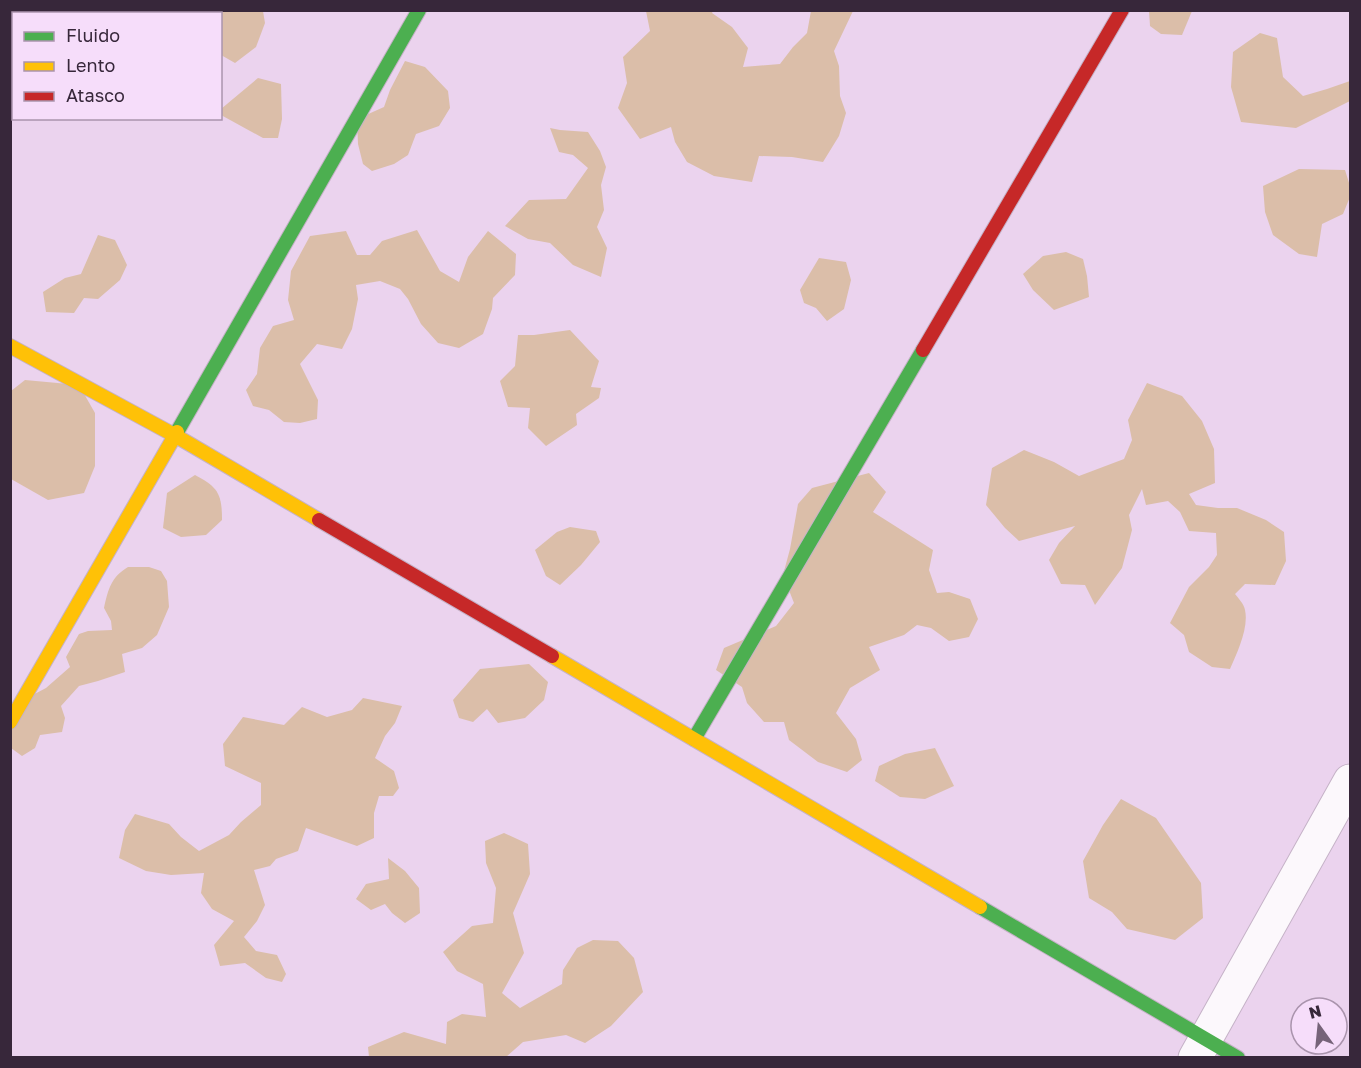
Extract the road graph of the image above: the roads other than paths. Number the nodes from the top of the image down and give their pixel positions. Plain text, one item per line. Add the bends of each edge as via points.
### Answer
1 (419, 10) edge
2 (1122, 10) edge
3 (10, 346) edge
4 (176, 436) junction
5 (10, 722) edge
6 (694, 739) junction
7 (1350, 782) edge
8 (1200, 1048) edge
9 (1238, 1058) edge

1 - 4 street
2 - 6 street
3 - 4 street
4 - 5 street
4 - 6 street
6 - 8 street
7 - 8 street
8 - 9 street

